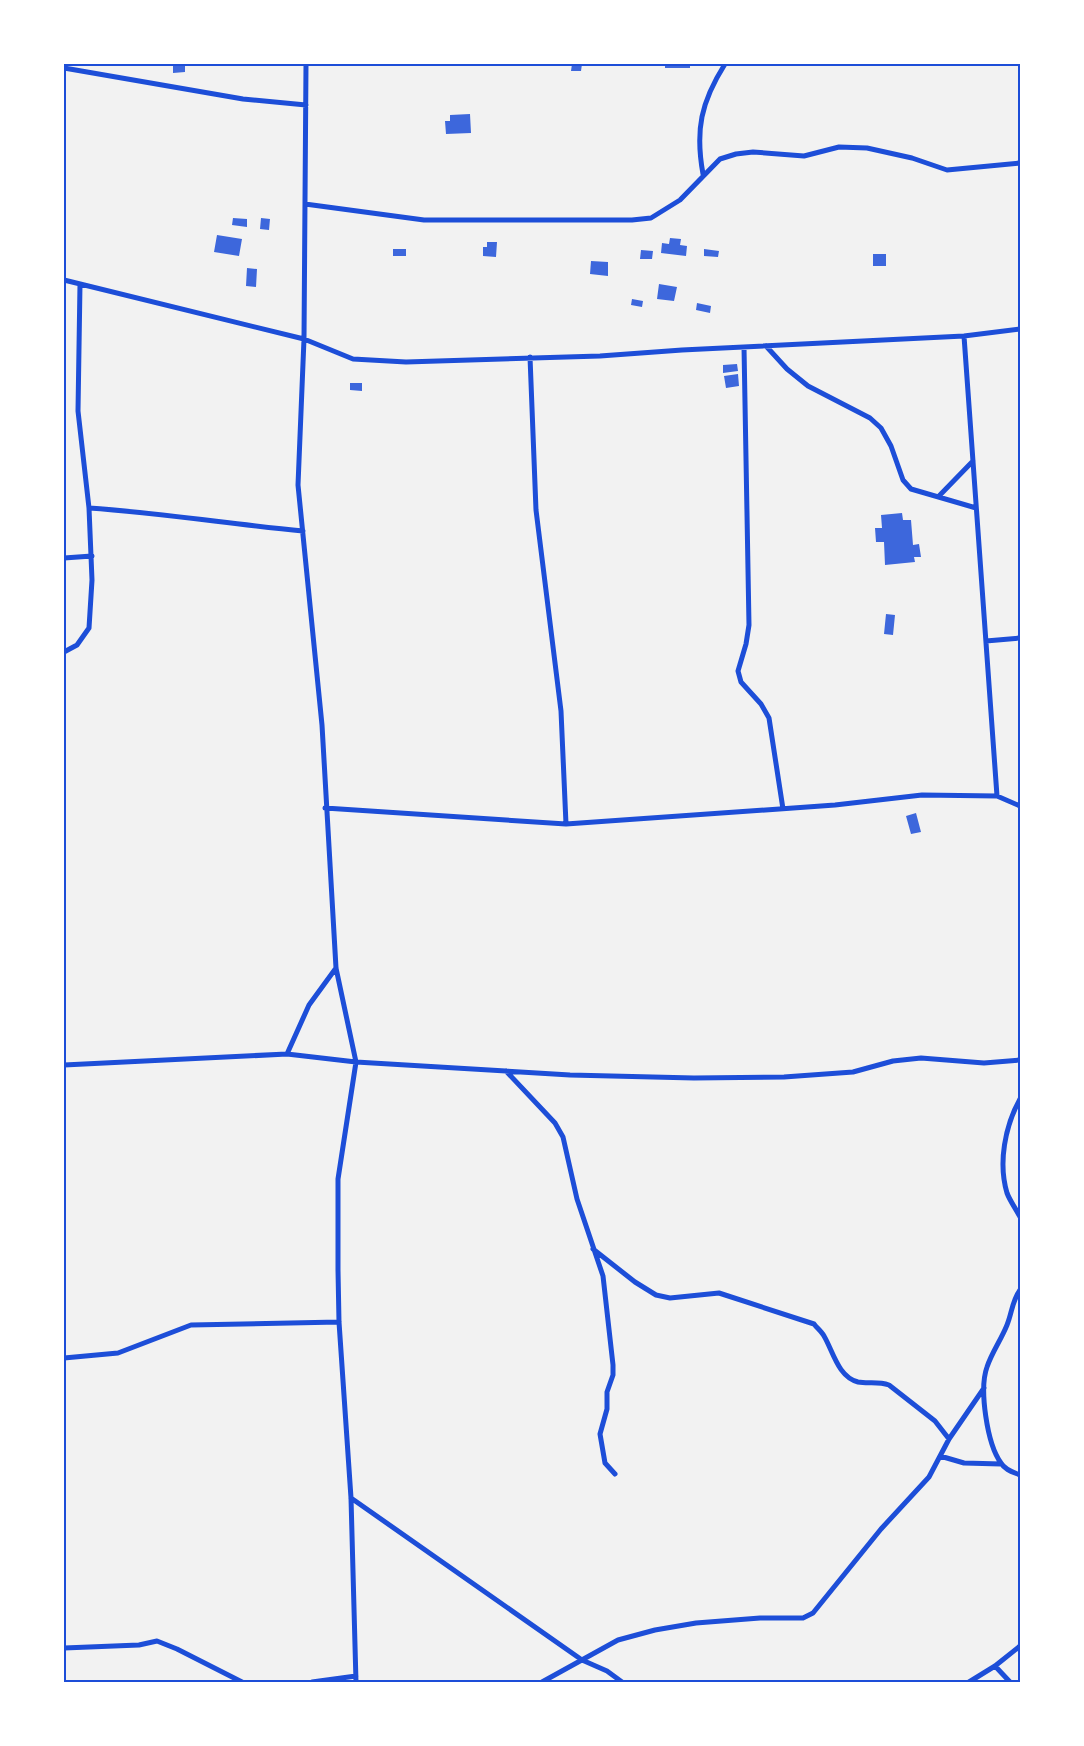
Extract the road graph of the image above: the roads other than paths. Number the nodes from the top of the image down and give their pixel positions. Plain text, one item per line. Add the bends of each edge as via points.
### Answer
1 (306, 64) edge
2 (725, 64) edge
3 (64, 68) edge
4 (306, 105) junction
5 (1020, 163) edge
6 (703, 174) junction
7 (305, 204) junction
8 (64, 280) edge
9 (80, 284) junction
10 (1020, 329) edge
11 (964, 336) junction
12 (304, 339) junction
13 (766, 346) junction
14 (744, 347) junction
15 (530, 357) junction
16 (973, 461) junction
17 (939, 496) junction
18 (89, 508) junction
19 (976, 508) junction
20 (303, 531) junction
21 (92, 556) junction
22 (64, 558) edge
23 (1020, 638) edge
24 (986, 641) junction
25 (64, 652) edge
26 (996, 796) junction
27 (1020, 806) edge
28 (326, 808) junction
29 (783, 809) junction
30 (566, 824) junction
31 (336, 968) junction
32 (287, 1054) junction
33 (1020, 1060) edge
34 (356, 1062) junction
35 (64, 1065) edge
36 (506, 1071) junction
37 (1020, 1099) edge
38 (1020, 1217) edge
39 (593, 1249) junction
40 (1020, 1290) edge
41 (338, 1322) junction
42 (64, 1358) edge
43 (984, 1388) junction
44 (949, 1439) junction
45 (940, 1456) junction
46 (1001, 1464) junction
47 (615, 1474) dead end
48 (1020, 1475) edge
49 (351, 1498) junction
50 (1020, 1646) edge
51 (64, 1648) edge
52 (582, 1660) junction
53 (995, 1666) junction
54 (356, 1676) junction
55 (242, 1682) edge
56 (312, 1682) edge
57 (356, 1682) edge
58 (542, 1682) edge
59 (622, 1682) edge
60 (969, 1682) edge
61 (1010, 1682) edge

1 - 4 street
2 - 6 street via 702,110 698,151
3 - 4 street via 243,99
4 - 7 street
5 - 6 street via 947,170 867,148 839,147 804,156 736,154 720,159
6 - 7 street via 680,200 651,218 632,220 424,220
7 - 12 street
8 - 9 street
9 - 12 street
9 - 18 street via 78,411
10 - 11 street
11 - 13 street
11 - 16 street
12 - 15 street via 353,359 406,362
12 - 20 street via 298,485
13 - 14 street
13 - 17 street via 808,386 870,418 881,428 891,446 903,480 911,489
14 - 15 street
14 - 29 street via 749,625 738,671 741,682 769,718
15 - 30 street via 536,510 561,711
16 - 17 street
16 - 19 street
17 - 19 street
18 - 20 street via 164,513 242,526
18 - 21 street
19 - 24 street
20 - 28 street via 322,726
21 - 22 street
21 - 25 street via 88,628 77,645
23 - 24 street
24 - 26 street
26 - 27 street
26 - 29 street via 922,795
28 - 30 street
28 - 31 street
29 - 30 street
31 - 32 street via 309,1005
31 - 34 street
32 - 34 street
32 - 35 street
33 - 36 street via 984,1063 921,1058 853,1072 784,1077 694,1078
34 - 36 street
34 - 41 street via 338,1179
36 - 39 street via 555,1123 563,1137 577,1199
37 - 38 street via 1009,1124 1003,1172 1008,1194
39 - 44 street via 656,1295 670,1298 718,1293 814,1324 846,1375 858,1382 889,1385 935,1421
39 - 47 street via 603,1276 613,1365 600,1434 605,1463
40 - 43 street via 986,1367
41 - 42 street via 191,1325 118,1353
41 - 49 street
43 - 44 street
43 - 46 street via 987,1424
44 - 45 street
45 - 46 street via 964,1463
45 - 52 street via 929,1477 814,1613 803,1618 677,1625 618,1640
46 - 48 street
49 - 52 street
49 - 54 street
50 - 53 street
51 - 55 street via 139,1645 157,1641
52 - 58 street
52 - 59 street
53 - 60 street
53 - 61 street
54 - 56 street
54 - 57 street

